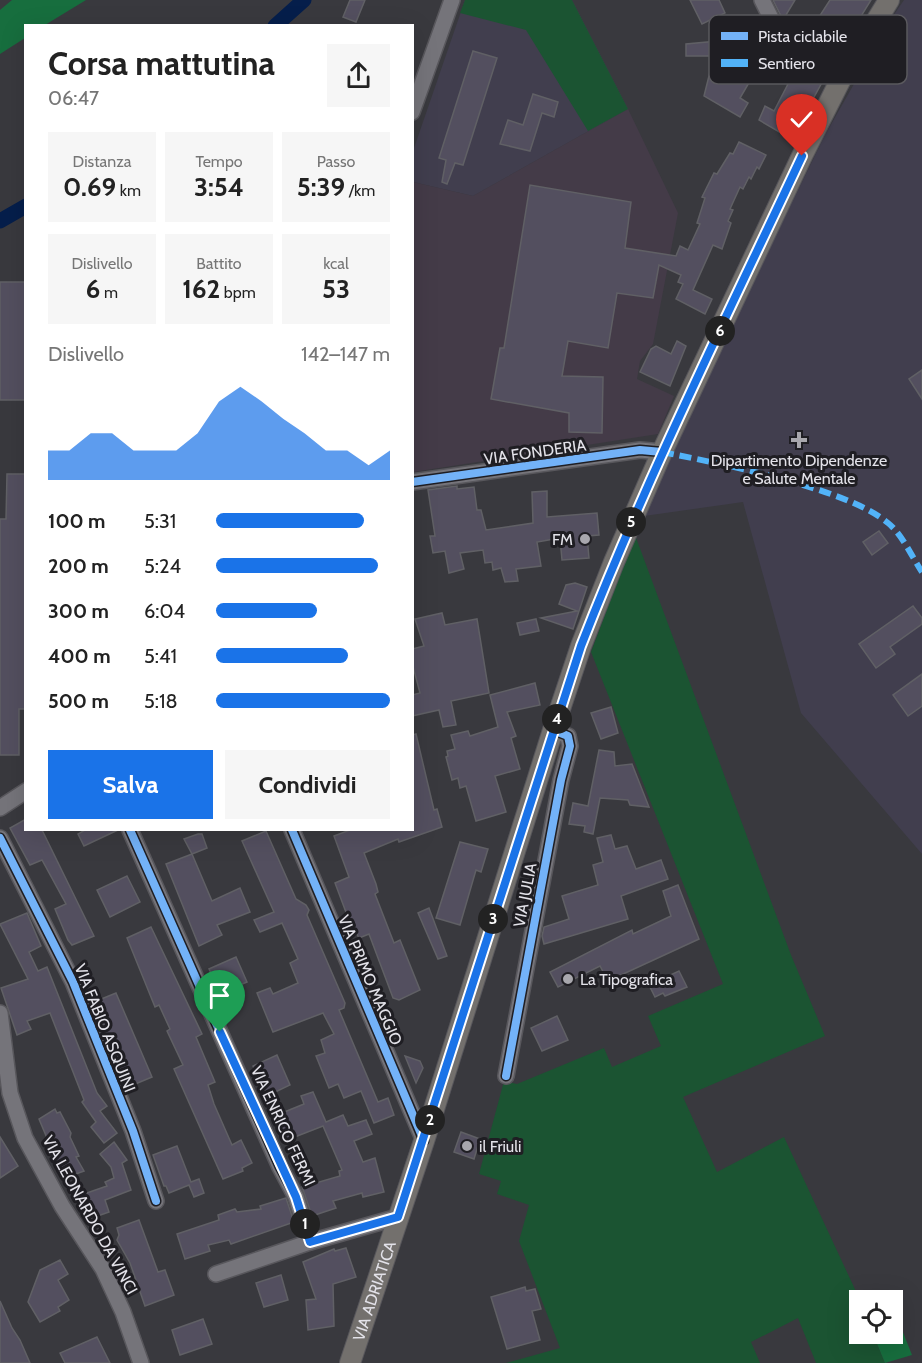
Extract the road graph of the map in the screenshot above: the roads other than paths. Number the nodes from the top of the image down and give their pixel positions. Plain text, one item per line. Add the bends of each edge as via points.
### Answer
1 (452, 0) edge
2 (762, 0) edge
3 (889, 0) edge
4 (770, 15) edge
5 (880, 15) edge
6 (839, 84) edge
7 (414, 106) edge
8 (662, 452) junction
9 (414, 482) edge
10 (553, 730) junction
11 (539, 774) junction
12 (561, 780) junction
13 (24, 792) edge
14 (0, 808) edge
15 (130, 831) edge
16 (292, 831) edge
17 (0, 838) edge
18 (0, 1013) edge
19 (506, 1076) dead end
20 (5, 1097) edge
21 (423, 1141) junction
22 (156, 1201) dead end
23 (398, 1217) junction
24 (310, 1242) junction
25 (216, 1274) dead end
26 (141, 1363) edge
27 (350, 1363) edge

1 - 7 street
2 - 4 street
3 - 5 main road, VIA ADRIATICA
6 - 8 main road, VIA ADRIATICA
8 - 9 street, VIA FONDERIA via 640,450
8 - 10 main road, VIA ADRIATICA via 581,646
10 - 11 main road, VIA ADRIATICA
10 - 12 street, VIA JULIA via 568,736 570,741
11 - 12 street
11 - 21 main road, VIA ADRIATICA
12 - 19 street, VIA JULIA
13 - 14 street
15 - 24 street, VIA ENRICO FERMI via 296,1197
16 - 21 street, VIA PRIMO MAGGIO
17 - 22 street, VIA FABIO ASQUINI via 73,982
18 - 20 street, VIA LEONARDO DA VINCI
20 - 26 street, VIA LEONARDO DA VINCI via 62,1206 103,1269
21 - 23 main road, VIA ADRIATICA
23 - 24 street, VIA ADRIATICA
23 - 27 main road, VIA ADRIATICA
24 - 25 street, VIA ADRIATICA

